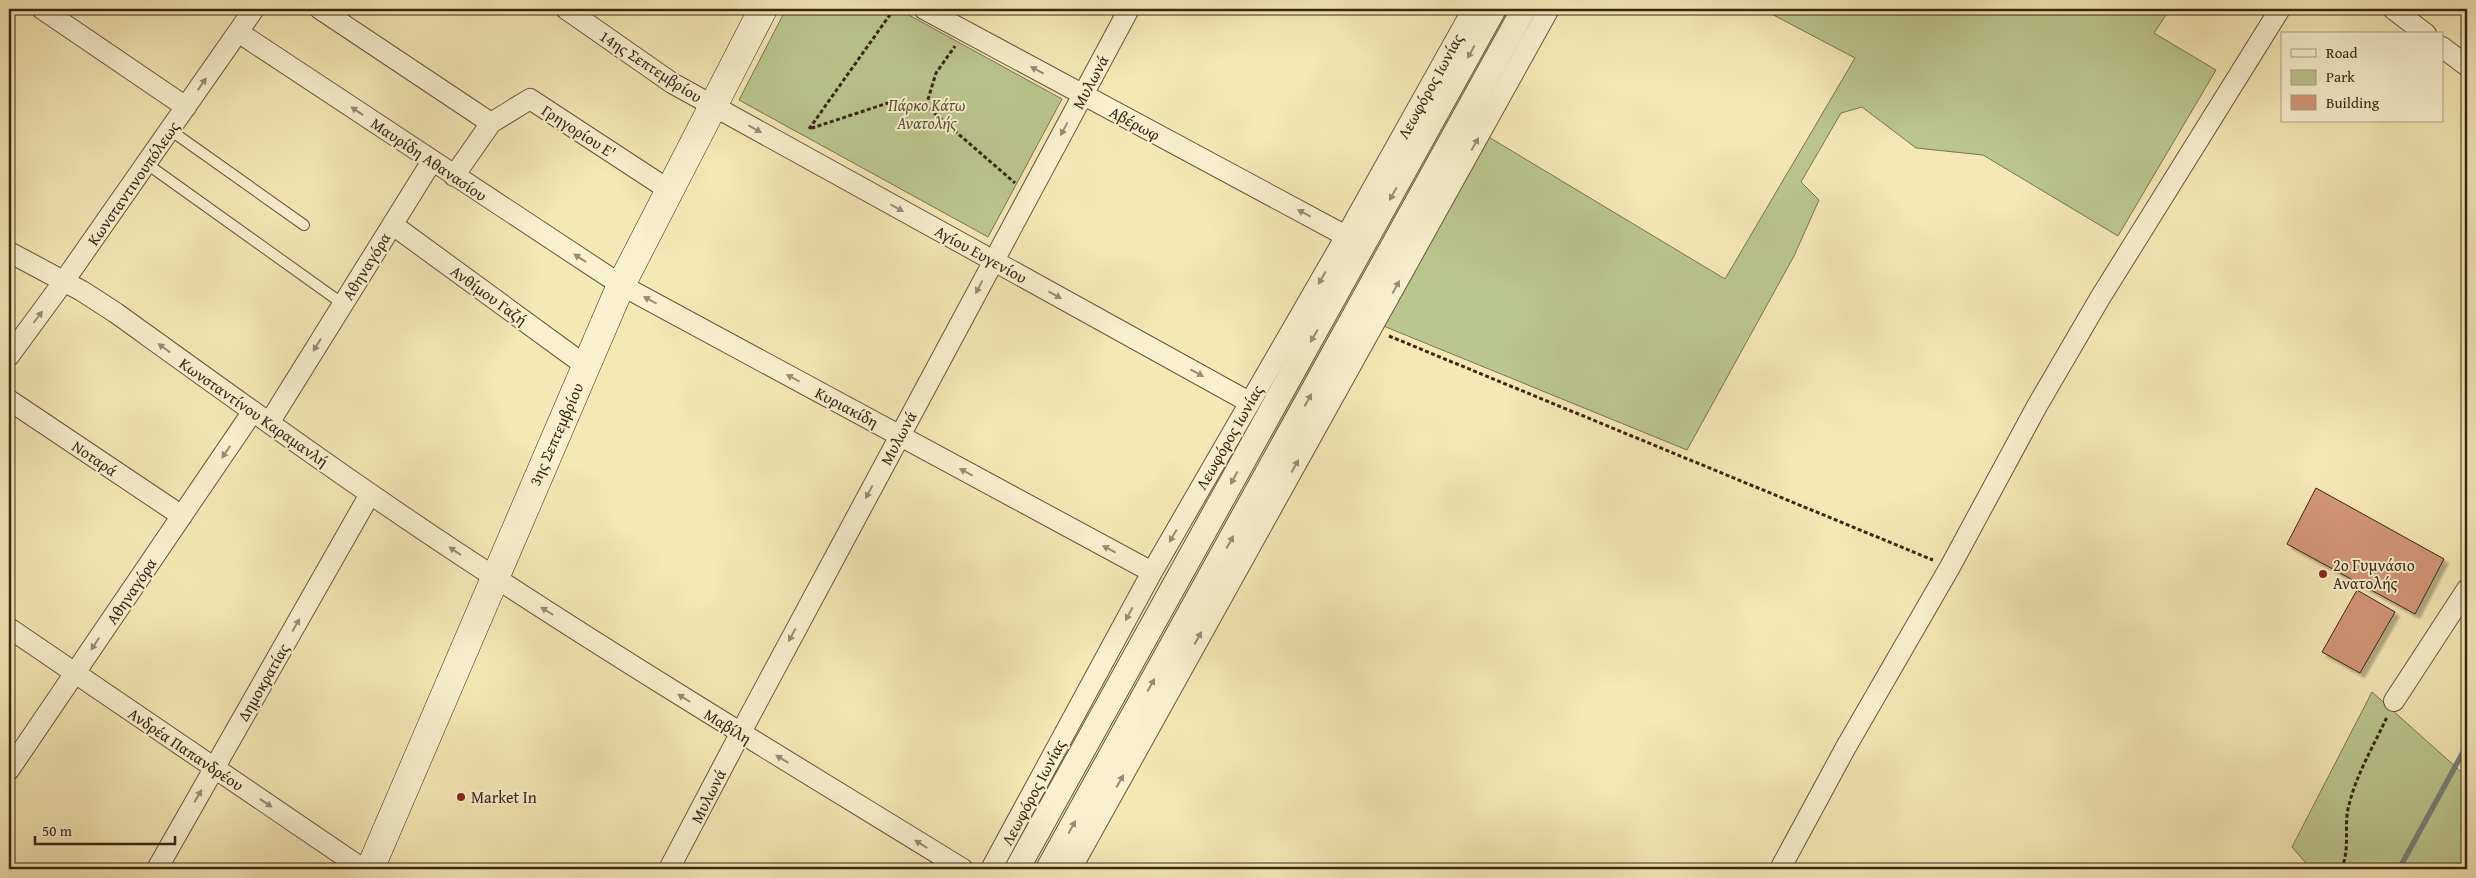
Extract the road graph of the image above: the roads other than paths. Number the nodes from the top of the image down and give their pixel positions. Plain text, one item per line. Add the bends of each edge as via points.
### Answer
1 (42, 9) edge
2 (254, 9) edge
3 (320, 9) edge
4 (566, 9) edge
5 (763, 9) edge
6 (924, 9) edge
7 (1129, 9) edge
8 (1473, 9) edge
9 (1494, 9) edge
10 (1524, 9) edge
11 (1550, 9) edge
12 (2280, 9) edge
13 (2394, 9) edge
14 (238, 32) junction
15 (2423, 32) edge
16 (2444, 48) edge
17 (2467, 66) edge
18 (1083, 94) junction
19 (186, 106) junction
20 (712, 106) junction
21 (491, 123) junction
22 (170, 130) junction
23 (432, 161) junction
24 (147, 164) junction
25 (454, 176) junction
26 (669, 190) junction
27 (304, 225) dead end
28 (393, 225) junction
29 (1346, 236) junction
30 (9, 252) edge
31 (993, 260) junction
32 (64, 281) junction
33 (621, 285) junction
34 (343, 304) junction
35 (9, 356) edge
36 (586, 366) junction
37 (9, 400) edge
38 (1249, 402) junction
39 (261, 417) junction
40 (900, 436) junction
41 (370, 494) junction
42 (182, 516) junction
43 (1152, 572) junction
44 (495, 578) junction
45 (2467, 589) edge
46 (9, 628) edge
47 (75, 673) junction
48 (2394, 701) road end
49 (740, 734) junction
50 (214, 768) junction
51 (9, 770) edge
52 (157, 869) edge
53 (363, 869) edge
54 (370, 869) edge
55 (670, 869) edge
56 (962, 869) edge
57 (991, 869) edge
58 (1017, 869) edge
59 (1048, 869) edge
60 (1071, 869) edge
61 (1780, 869) edge

1 - 19 street
2 - 14 street, Κωνσταντινουπόλεως
3 - 21 street
4 - 20 street, 14ης Σεπτεμβρίου via 665,78
5 - 20 main road, 3ης Σεπτεμβρίου
18 -> 6 street, Αβέρωφ
7 - 18 street, Μυλωνά
8 - 29 street, Λεωφόρος Ιωνίας
9 -> 58 street, Λεωφόρος Ιωνίας
59 -> 10 street
60 -> 11 street
12 - 61 street via 2100,298 2037,406
13 - 15 street
19 -> 14 street, Κωνσταντινουπόλεως
23 -> 14 street, Μαυρίδη Αθανασίου
16 - 17 street
29 -> 18 street, Αβέρωφ
18 -> 31 street, Μυλωνά
19 - 22 street, Κωνσταντινουπόλεως
20 - 26 main road, 3ης Σεπτεμβρίου
20 -> 31 street, Αγίου Ευγενίου
21 - 25 street, Γρηγορίου Ε'
21 - 26 street, Γρηγορίου Ε' via 530,99
22 - 24 street, Κωνσταντινουπόλεως
22 - 27 lane
23 - 25 street, Μαυρίδη Αθανασίου
23 - 28 street, Αθηναγόρα
24 - 32 street, Κωνσταντινουπόλεως
24 - 34 lane
33 -> 25 street, Μαυρίδη Αθανασίου
26 - 33 main road, 3ης Σεπτεμβρίου
28 - 34 street, Αθηναγόρα
28 - 36 street, Ανθίμου Γαζή
29 -> 38 street, Λεωφόρος Ιωνίας
30 - 32 street, Κωνσταντίνου Καραμανλή
31 -> 38 street, Αγίου Ευγενίου
31 -> 40 street, Μυλωνά
35 -> 32 street, Κωνσταντινουπόλεως
39 -> 32 street, Κωνσταντίνου Καραμανλή via 116,313
33 - 36 main road, 3ης Σεπτεμβρίου
40 -> 33 street, Κυριακίδη
34 -> 39 street, Αθηναγόρα
36 - 44 main road, 3ης Σεπτεμβρίου
37 - 42 street, Νοταρά
38 -> 43 street, Λεωφόρος Ιωνίας
39 - 41 street, Κωνσταντίνου Καραμανλή
39 -> 42 street, Αθηναγόρα
43 -> 40 street, Κυριακίδη
40 -> 49 street, Μυλωνά
44 -> 41 street, Κωνσταντίνου Καραμανλή
50 -> 41 street, Δημοκρατίας
42 -> 47 street, Αθηναγόρα
43 -> 57 street, Λεωφόρος Ιωνίας
49 -> 44 street, Μαβίλη
44 - 54 main road, 3ης Σεπτεμβρίου
45 - 48 street
46 - 47 street, Ανδρέα Παπανδρέου
47 - 50 street, Ανδρέα Παπανδρέου
47 - 51 street, Αθηναγόρα
49 - 55 street, Μυλωνά
56 -> 49 street, Μαβίλη
52 -> 50 street, Δημοκρατίας
50 -> 53 street, Ανδρέα Παπανδρέου

